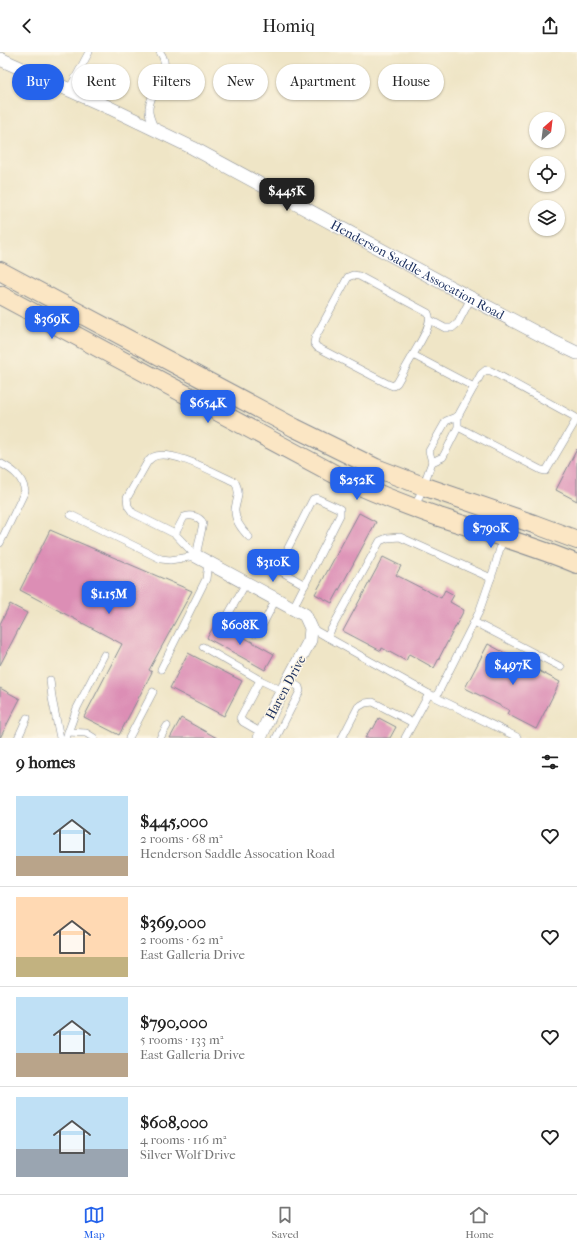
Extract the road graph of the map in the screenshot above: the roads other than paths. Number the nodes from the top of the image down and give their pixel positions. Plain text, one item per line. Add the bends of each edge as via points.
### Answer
1 (89, 52) edge
2 (160, 52) edge
3 (0, 59) edge
4 (69, 90) junction
5 (155, 129) junction
6 (0, 271) edge
7 (0, 295) edge
8 (471, 298) junction
9 (430, 320) junction
10 (577, 353) edge
11 (413, 355) junction
12 (474, 387) junction
13 (458, 416) junction
14 (458, 427) junction
15 (432, 462) junction
16 (0, 463) edge
17 (423, 486) junction
18 (415, 508) junction
19 (71, 515) dead end
20 (175, 534) junction
21 (249, 537) dead end
22 (503, 537) junction
23 (577, 540) edge
24 (0, 543) edge
25 (288, 548) dead end
26 (202, 559) junction
27 (261, 560) dead end
28 (577, 564) edge
29 (491, 578) junction
30 (246, 582) junction
31 (305, 585) junction
32 (276, 599) junction
33 (293, 608) junction
34 (474, 622) junction
35 (311, 632) junction
36 (327, 637) junction
37 (203, 647) dead end
38 (104, 655) dead end
39 (561, 667) dead end
40 (161, 669) dead end
41 (50, 680) dead end
42 (260, 680) junction
43 (286, 686) junction
44 (152, 692) dead end
45 (429, 694) junction
46 (436, 697) junction
47 (27, 718) dead end
48 (413, 723) junction
49 (167, 726) dead end
50 (67, 735) edge
51 (261, 736) edge
52 (516, 737) edge
53 (18, 738) edge
54 (60, 738) edge
55 (94, 738) edge
56 (129, 738) edge
57 (160, 738) edge
58 (276, 738) edge
59 (342, 738) edge
60 (405, 738) edge

1 - 4 lane
2 - 5 lane via 166,62 165,68 148,110
3 - 4 street, Henderson Saddle Assocation Road
4 - 5 street, Henderson Saddle Assocation Road
5 - 8 street, Henderson Saddle Assocation Road
6 - 17 main road via 328,445 376,468
7 - 18 main road via 340,477
8 - 9 lane via 458,323 452,328 446,328
8 - 10 street, Henderson Saddle Assocation Road
9 - 11 lane
9 - 11 lane via 428,313 353,275 348,278 314,343 317,347 394,386
11 - 12 lane
12 - 13 lane
12 - 14 lane via 481,374 486,370 491,371 575,417 574,422 546,471
13 - 14 lane
13 - 15 lane via 446,421 429,451
14 - 15 lane via 443,457
15 - 17 lane
16 - 24 lane via 20,477 25,491
17 - 18 lane
17 - 23 main road
18 - 22 main road
19 - 26 lane via 161,559
20 - 21 lane via 133,513 128,506 127,498 148,461 153,457 167,455 192,462 235,482 239,496 235,510 236,519
20 - 26 lane
20 - 26 lane via 184,517 188,515 202,520
22 - 28 main road
22 - 29 lane
25 - 31 lane via 313,499 340,509 340,515
26 - 30 street
26 - 40 lane via 206,579
27 - 31 lane
29 - 34 lane
29 - 36 lane via 400,537 387,538 380,541
30 - 32 street
30 - 32 lane via 228,618 255,634 260,630
31 - 33 lane
32 - 33 street
33 - 35 street via 305,615
34 - 39 lane
34 - 46 lane
35 - 36 lane
35 - 43 street, Haren Drive
36 - 45 lane
37 - 42 lane
38 - 50 lane via 77,708
41 - 54 lane
42 - 43 lane
42 - 51 lane via 240,718
43 - 51 street, Haren Drive
43 - 58 lane via 299,687 300,691
44 - 56 lane
45 - 46 lane
45 - 48 lane
46 - 52 lane
47 - 53 lane
48 - 59 lane via 373,702 365,703 358,707
48 - 60 lane
49 - 57 lane
50 - 55 lane via 86,733

